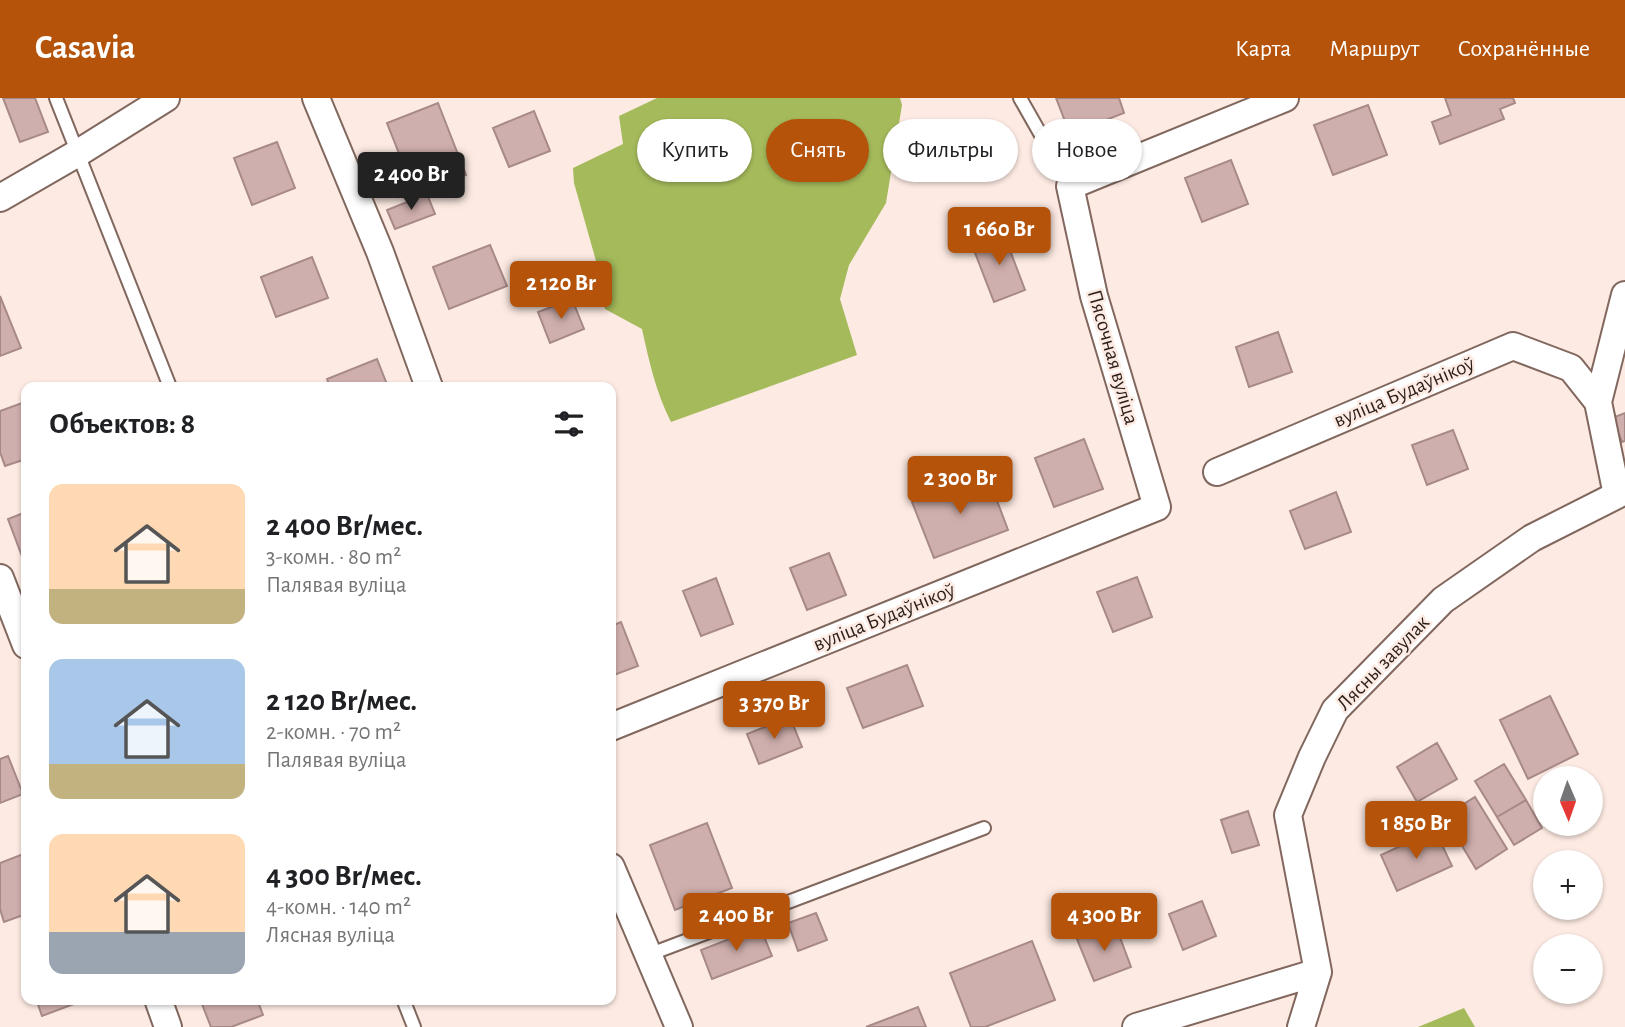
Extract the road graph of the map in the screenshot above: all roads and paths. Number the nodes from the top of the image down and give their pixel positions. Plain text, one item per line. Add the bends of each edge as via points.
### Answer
1 (56, 98) edge
2 (166, 98) edge
3 (316, 98) edge
4 (1020, 98) edge
5 (1285, 98) edge
6 (78, 153) junction
7 (1070, 186) junction
8 (0, 198) edge
9 (1625, 295) edge
10 (168, 382) edge
11 (427, 382) edge
12 (1598, 402) junction
13 (1217, 472) dead end
14 (1621, 493) edge
15 (1157, 507) joint
16 (0, 578) edge
17 (21, 632) edge
18 (616, 725) edge
19 (984, 828) dead end
20 (616, 879) edge
21 (648, 956) junction
22 (1318, 972) junction
23 (160, 1005) edge
24 (405, 1005) edge
25 (168, 1027) edge
26 (414, 1027) edge
27 (679, 1027) edge
28 (1136, 1027) edge
29 (1301, 1027) edge

1 - 6 lane
2 - 6 street
3 - 11 street
4 - 7 lane
5 - 7 street
6 - 8 street
6 - 10 lane
7 - 15 street, Пясочная вуліца via 1094,296
9 - 12 street
12 - 13 street, вуліца Будаўнікоў via 1572,368 1513,346
12 - 14 street
14 - 22 street, Лясны завулак via 1532,538 1443,600 1335,710 1288,815
15 - 18 street, вуліца Будаўнікоў
16 - 17 street
19 - 21 lane
20 - 21 street
21 - 27 street
22 - 28 street
22 - 29 street
23 - 25 street
24 - 26 lane

